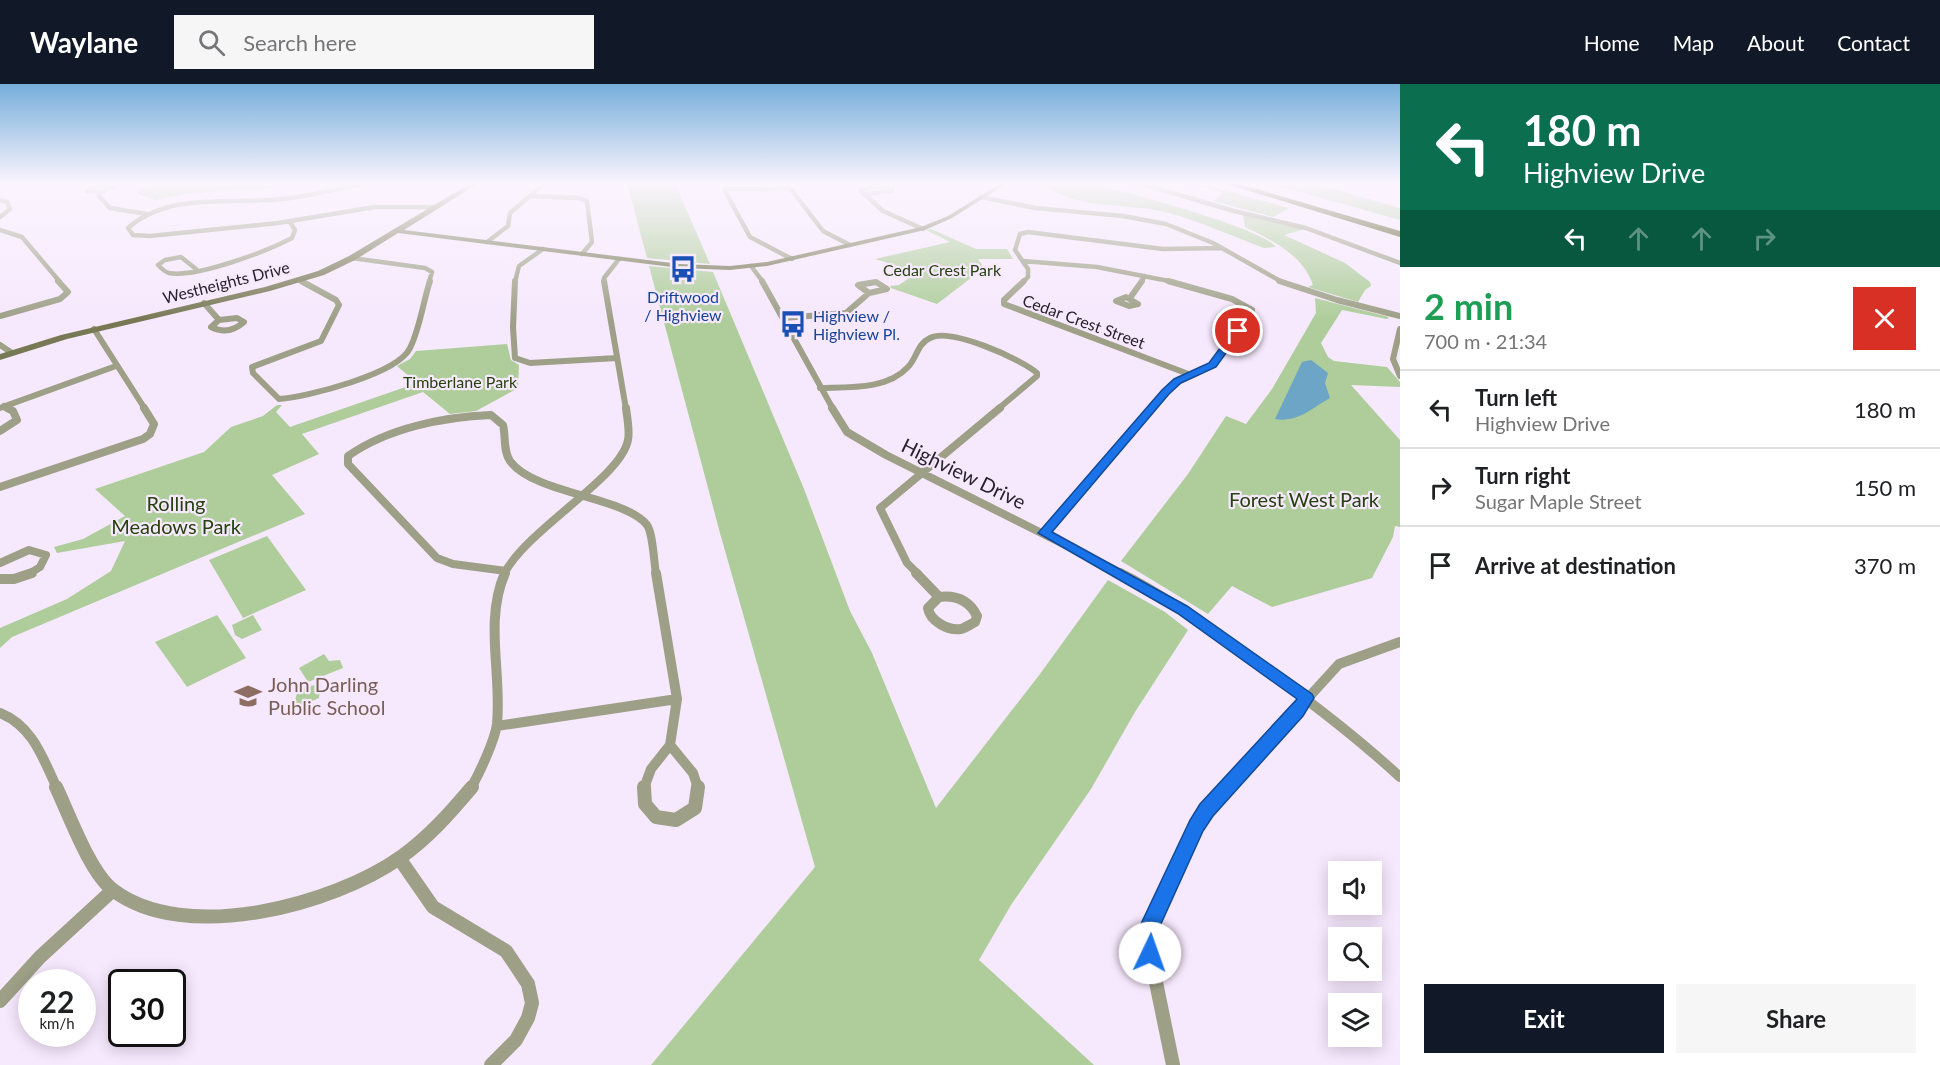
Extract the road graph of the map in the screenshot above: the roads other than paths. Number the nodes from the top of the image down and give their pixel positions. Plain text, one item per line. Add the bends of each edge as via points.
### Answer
1 (129, 229) edge
2 (222, 229) edge
3 (293, 229) edge
4 (402, 229) edge
5 (504, 229) edge
6 (590, 229) edge
7 (746, 229) edge
8 (821, 229) edge
9 (923, 229) edge
10 (1177, 229) edge
11 (1308, 229) edge
12 (1382, 229) edge
13 (0, 231) edge
14 (398, 231) junction
15 (1400, 234) edge
16 (487, 242) junction
17 (850, 245) junction
18 (1222, 248) junction
19 (543, 249) junction
20 (582, 254) junction
21 (352, 258) junction
22 (619, 259) junction
23 (792, 259) junction
24 (1023, 261) junction
25 (1400, 263) edge
26 (751, 266) junction
27 (196, 269) junction
28 (1145, 276) junction
29 (300, 280) junction
30 (869, 293) dead end
31 (1130, 298) dead end
32 (204, 303) junction
33 (0, 316) edge
34 (1400, 316) edge
35 (783, 318) junction
36 (219, 320) junction
37 (94, 329) junction
38 (1400, 329) edge
39 (0, 345) edge
40 (12, 353) junction
41 (0, 357) edge
42 (617, 358) junction
43 (116, 366) junction
44 (1191, 375) junction
45 (1400, 376) edge
46 (820, 388) junction
47 (2, 407) edge
48 (0, 431) edge
49 (925, 473) junction
50 (0, 487) edge
51 (584, 495) junction
52 (1045, 533) junction
53 (0, 563) edge
54 (506, 571) junction
55 (0, 579) edge
56 (939, 597) junction
57 (1400, 642) edge
58 (1306, 698) junction
59 (677, 699) junction
60 (0, 713) edge
61 (497, 726) junction
62 (670, 745) junction
63 (1400, 777) edge
64 (399, 858) junction
65 (113, 890) junction
66 (0, 1001) edge
67 (491, 1065) edge
68 (1173, 1065) edge

1 - 2 street via 133,235 150,236
3 - 27 street via 295,234 286,242 258,255
4 - 14 street, Westheights Drive
5 - 16 street
6 - 20 street via 592,242
7 - 23 street via 750,237
8 - 17 street
9 - 17 street
10 - 18 street
11 - 25 street
12 - 15 highway
13 - 33 street via 22,237 68,292 60,299
14 - 16 street
14 - 21 street, Westheights Drive
16 - 19 street
17 - 23 street
18 - 24 street, Cedar Crest Street via 1163,249 1028,232 1020,234 1015,250
18 - 34 street via 1282,282
19 - 20 street
19 - 42 street via 516,271 512,329 515,358 530,363
20 - 22 street
21 - 29 street, Westheights Drive
21 - 29 street via 432,272 410,348 401,360 383,369 295,398 279,399 253,373 252,367 318,343 339,305
22 - 26 street via 697,267
22 - 42 street via 603,278
23 - 26 street
24 - 28 street
24 - 44 street, Cedar Crest Street via 1028,277 1004,304
26 - 35 street, Highview Drive
27 - 27 street via 181,257 158,265 166,272
28 - 31 street
28 - 44 street via 1193,287 1245,304 1252,310 1212,365
29 - 32 street, Westheights Drive
30 - 35 street via 846,313
32 - 36 street
32 - 37 street, Westheights Drive
35 - 46 street, Highview Drive
36 - 36 street via 212,329 230,330 244,322 237,318
37 - 40 street, Westheights Drive
37 - 43 street
38 - 45 street via 1391,356 1392,367
39 - 40 street
40 - 41 street, Westheights Drive
42 - 51 street via 628,441 613,467
43 - 47 street
43 - 50 street via 154,424 148,437
44 - 52 street via 1165,392
46 - 49 street, Highview Drive via 847,432
46 - 49 street via 889,381 907,369 917,347 939,335 958,338 1035,370 1037,376
47 - 48 street via 13,411 17,420
49 - 52 street, Highview Drive
49 - 56 street via 880,508 907,563
51 - 54 street via 529,540
51 - 54 street via 515,466 507,457 505,424 491,415 427,423 358,448 348,456 348,464 437,558
51 - 59 street via 636,515 648,526
52 - 58 street, Highview Drive via 1182,609
53 - 55 street via 24,552 40,551 46,555 41,567 27,575
54 - 61 street via 498,589 494,618
56 - 56 street via 928,607 936,622 961,629 975,622 969,603
57 - 58 street via 1345,660
58 - 63 street, Highview Drive
58 - 68 street via 1206,810 1150,926 1150,953
59 - 61 street
59 - 62 street
60 - 65 street via 13,718 33,738 99,876
61 - 64 street via 472,786 435,830
62 - 62 street via 651,769 644,786 645,804 656,817 676,819 695,808 700,794 697,777
64 - 65 street via 354,883 299,904 216,917 174,916 143,907
64 - 67 street via 433,907 506,951 528,984 532,1002 528,1018 516,1040
65 - 66 street via 19,975

